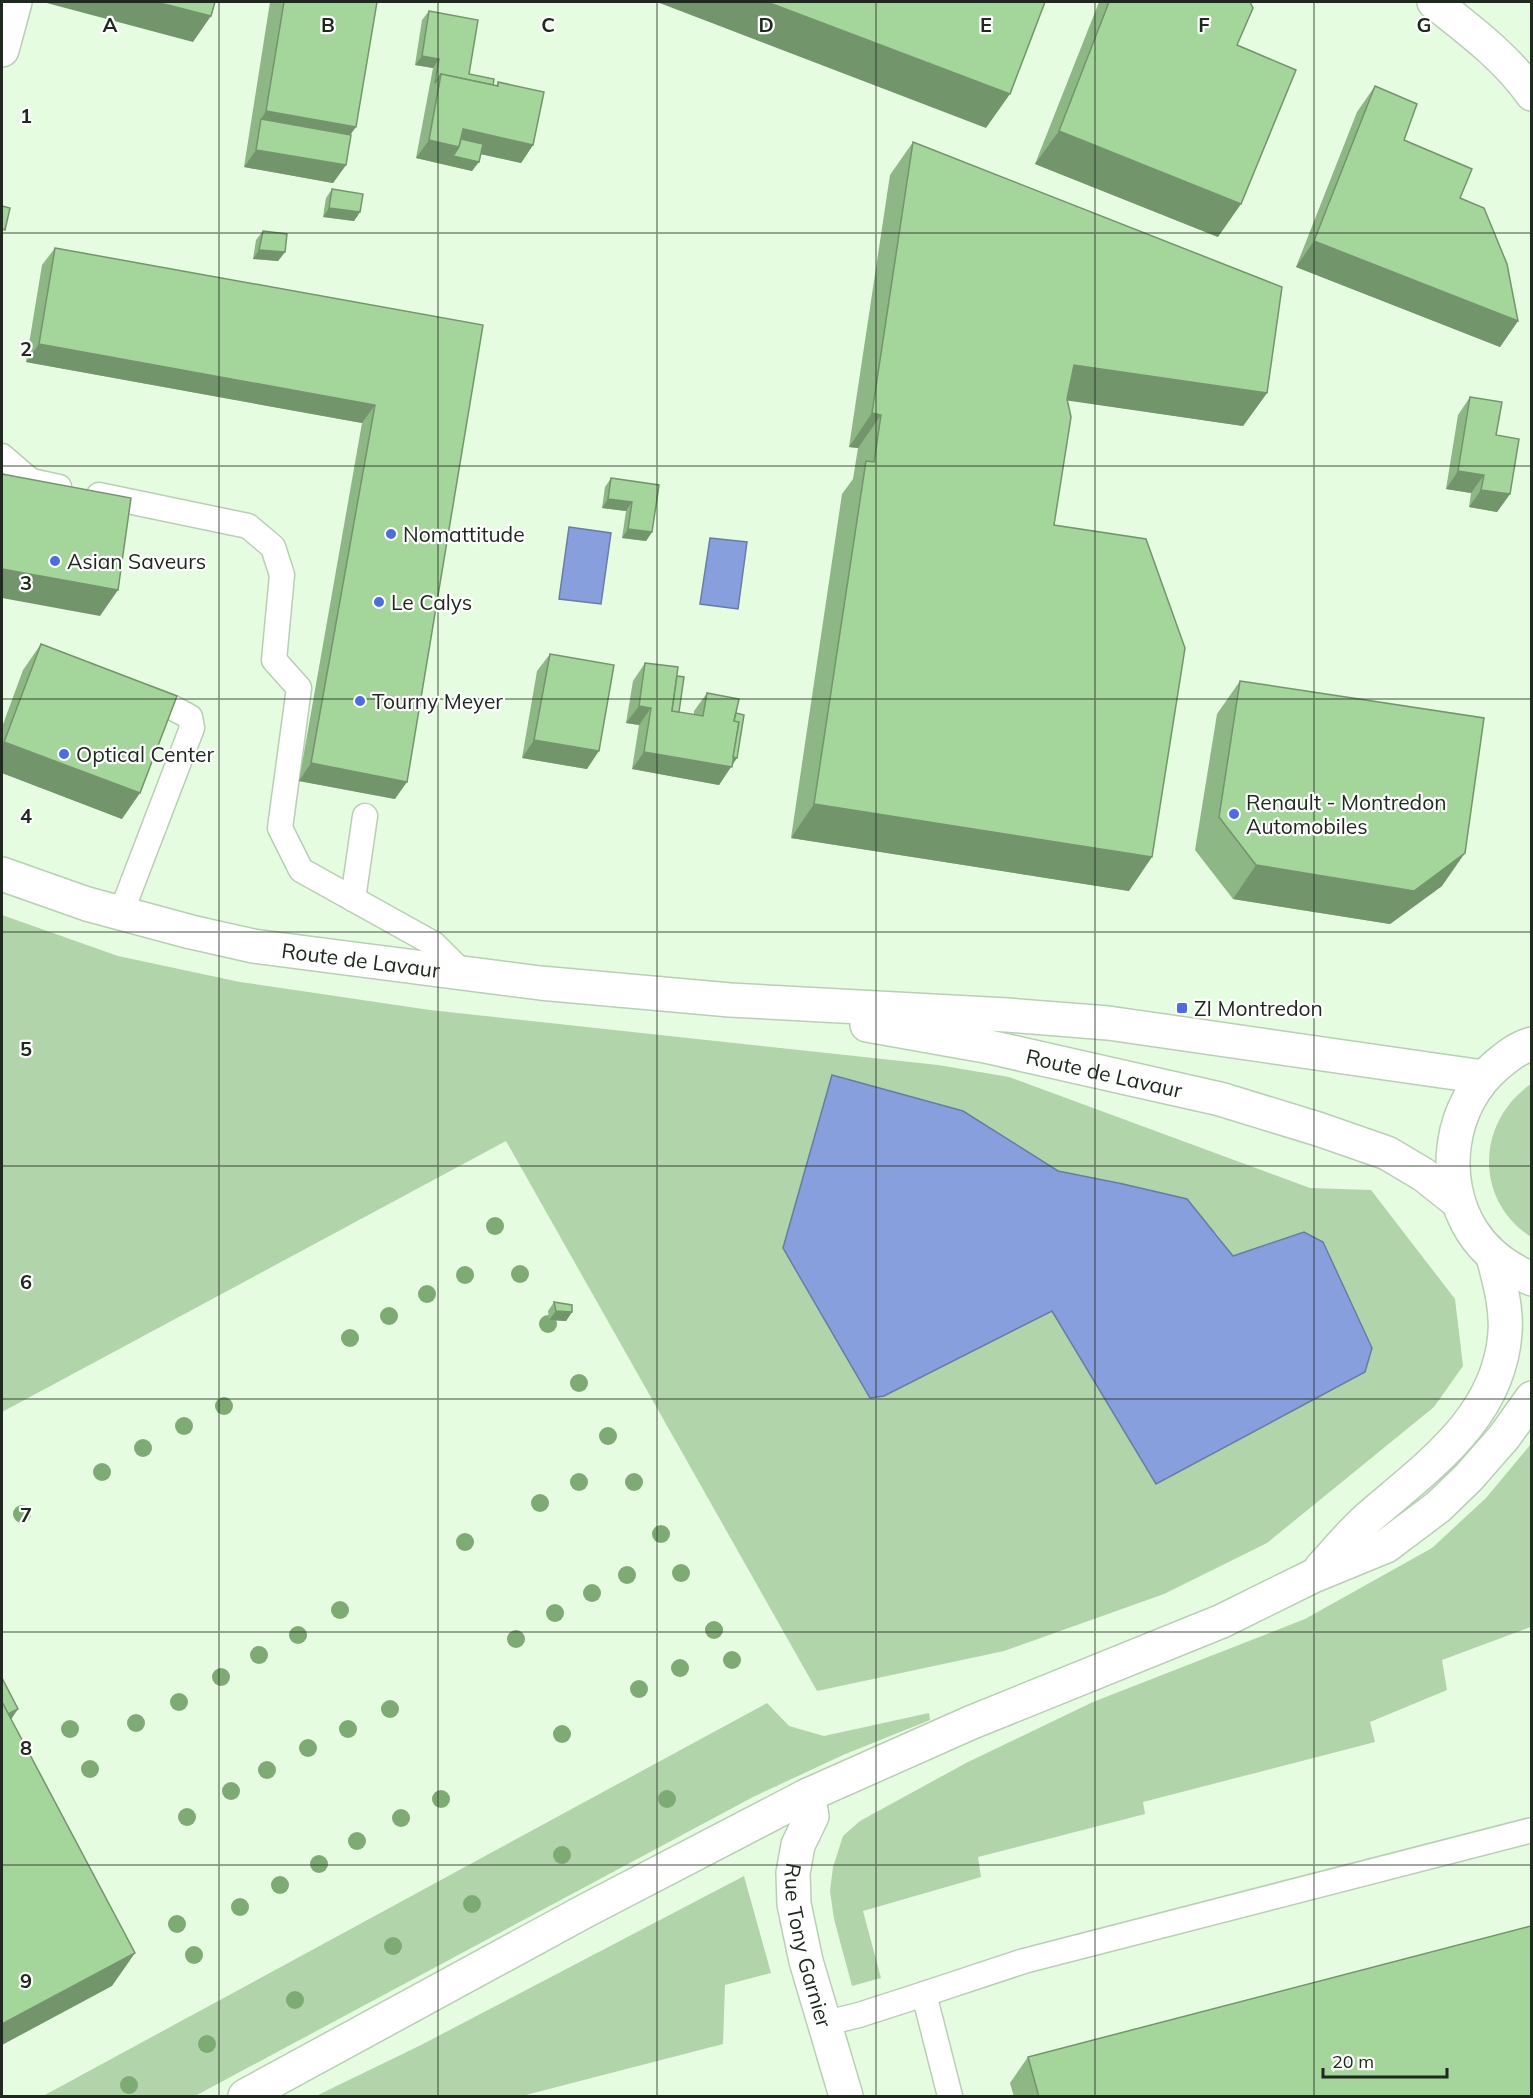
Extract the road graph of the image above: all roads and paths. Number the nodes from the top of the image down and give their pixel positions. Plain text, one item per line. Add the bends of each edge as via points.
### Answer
1 (15, 2) edge
2 (1434, 2) edge
3 (2, 50) edge
4 (1532, 94) edge
5 (2, 456) edge
6 (118, 687) edge
7 (365, 816) dead end
8 (2, 874) edge
9 (353, 899) junction
10 (121, 913) junction
11 (462, 972) junction
12 (730, 1000) junction
13 (1527, 1038) edge
14 (1483, 1077) junction
15 (1458, 1202) junction
16 (1493, 1256) junction
17 (1532, 1279) edge
18 (1532, 1398) edge
19 (1313, 1576) junction
20 (808, 1795) junction
21 (1532, 1830) edge
22 (924, 1994) junction
23 (826, 2023) junction
24 (245, 2097) edge
25 (846, 2097) edge
26 (950, 2097) edge

1 - 3 main road
2 - 4 main road via 1474,34
5 - 9 lane via 31,481 248,526 273,547 282,575 274,660 299,688 280,828 301,870
6 - 10 lane via 190,717 192,728
7 - 9 lane
8 - 10 main road, Route de Lavaur
9 - 11 lane via 434,944
10 - 11 main road, Route de Lavaur via 253,946
11 - 12 main road, Route de Lavaur
12 - 14 main road, Route de Lavaur via 1108,1023
12 - 15 main road, Route de Lavaur via 985,1046 1220,1099 1387,1153
13 - 14 main road
14 - 15 main road via 1460,1114 1452,1158
15 - 16 main road via 1472,1231
16 - 17 main road
16 - 19 main road via 1505,1332 1497,1375 1480,1410 1449,1447 1365,1521
18 - 19 main road via 1504,1437 1438,1508 1386,1546
19 - 20 main road via 1222,1621 992,1714
20 - 23 main road, Rue Tony Garnier via 812,1815 798,1845 793,1873 794,1904 806,1961
20 - 24 main road
21 - 22 lane via 1024,1961
22 - 23 lane
22 - 26 lane
23 - 25 main road, Rue Tony Garnier

